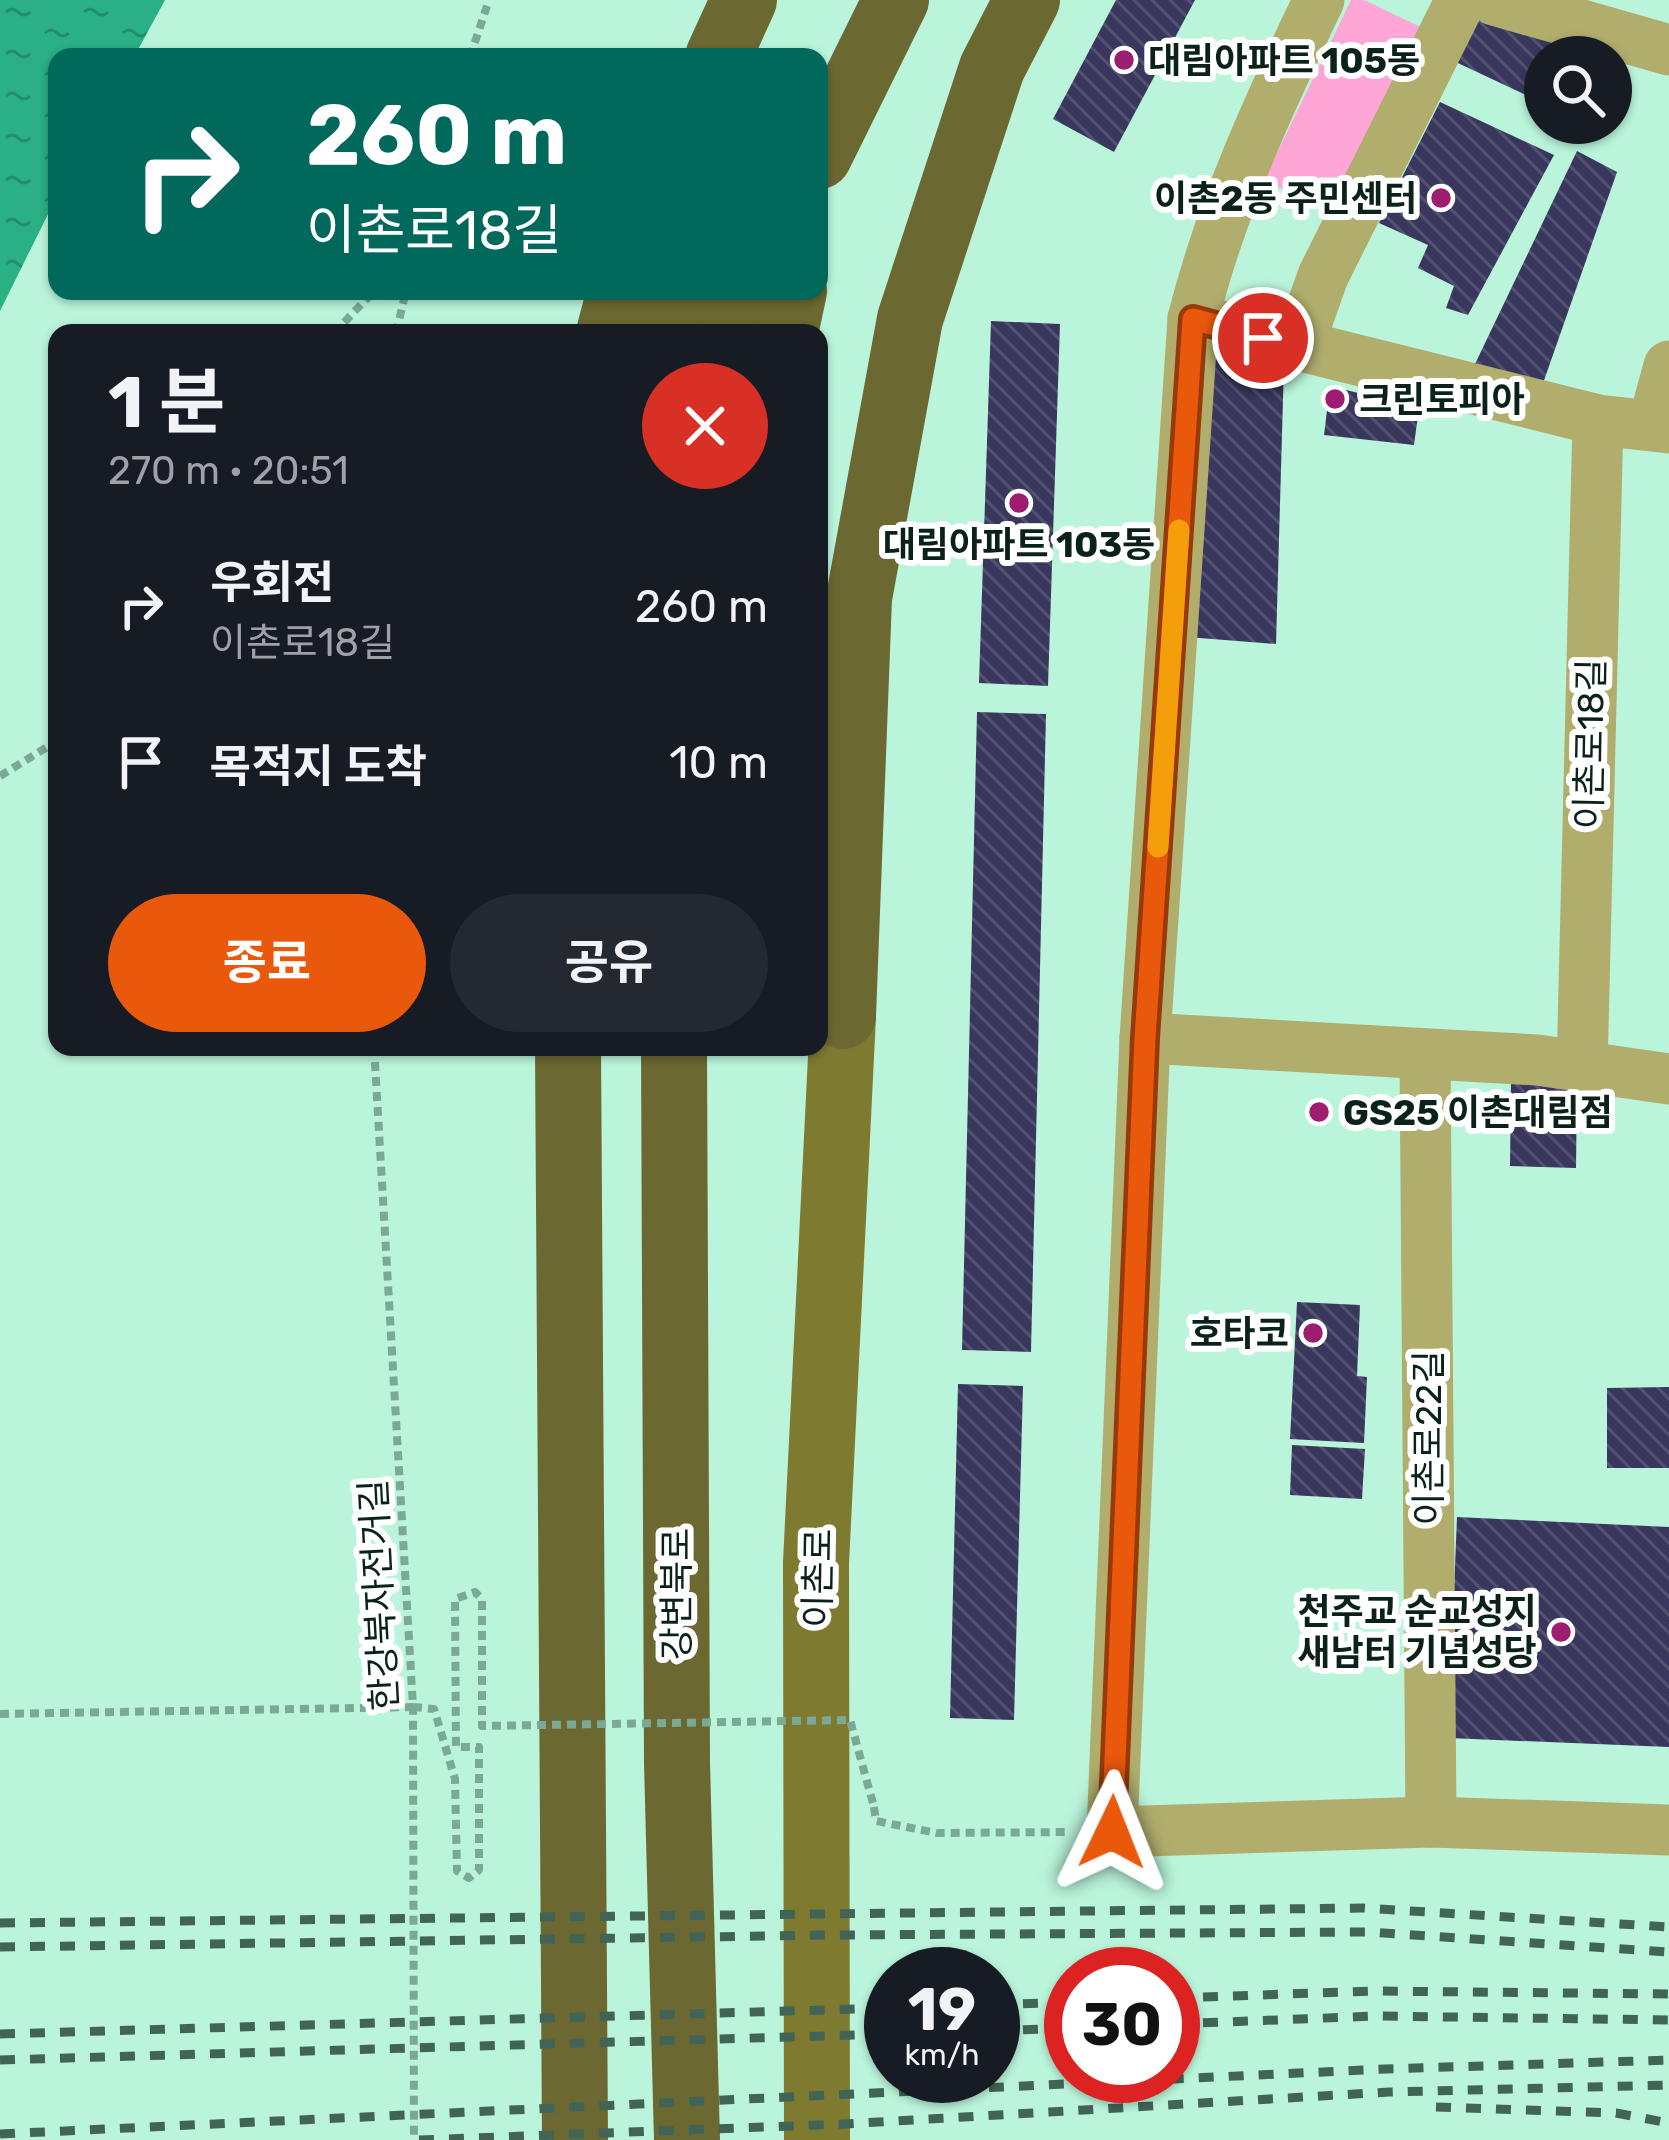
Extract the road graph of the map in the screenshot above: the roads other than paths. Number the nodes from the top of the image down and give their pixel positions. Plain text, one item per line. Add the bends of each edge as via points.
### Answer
1 (896, 0) edge
2 (1027, 0) edge
3 (1319, 0) edge
4 (1461, 0) edge
5 (1494, 0) edge
6 (1669, 50) edge
7 (828, 146) edge
8 (1193, 319) junction
9 (1298, 347) junction
10 (1669, 366) edge
11 (1598, 420) junction
12 (1661, 427) edge
13 (828, 994) edge
14 (1145, 1038) junction
15 (1425, 1054) junction
16 (568, 1056) edge
17 (674, 1056) edge
18 (823, 1056) edge
19 (825, 1056) edge
20 (1582, 1069) junction
21 (1669, 1079) edge
22 (1431, 1822) junction
23 (1669, 1830) edge
24 (575, 2140) edge
25 (687, 2140) edge
26 (782, 2140) edge
27 (817, 2140) edge

1 - 7 highway
2 - 13 highway via 992,68 910,319 859,598
3 - 8 street via 1266,109
4 - 9 street via 1323,276
5 - 6 street
8 - 9 street
8 - 14 street
9 - 11 street
10 - 12 street
11 - 12 street
11 - 20 street, 이촌로18길
14 - 15 street
14 - 22 street via 1112,1832
15 - 20 street
15 - 22 street, 이촌로22길
16 - 24 highway
17 - 25 highway, 강변북로 via 676,1762
18 - 26 main road, 이촌로 via 785,1561
19 - 27 main road, 이촌로
20 - 21 street
22 - 23 street

